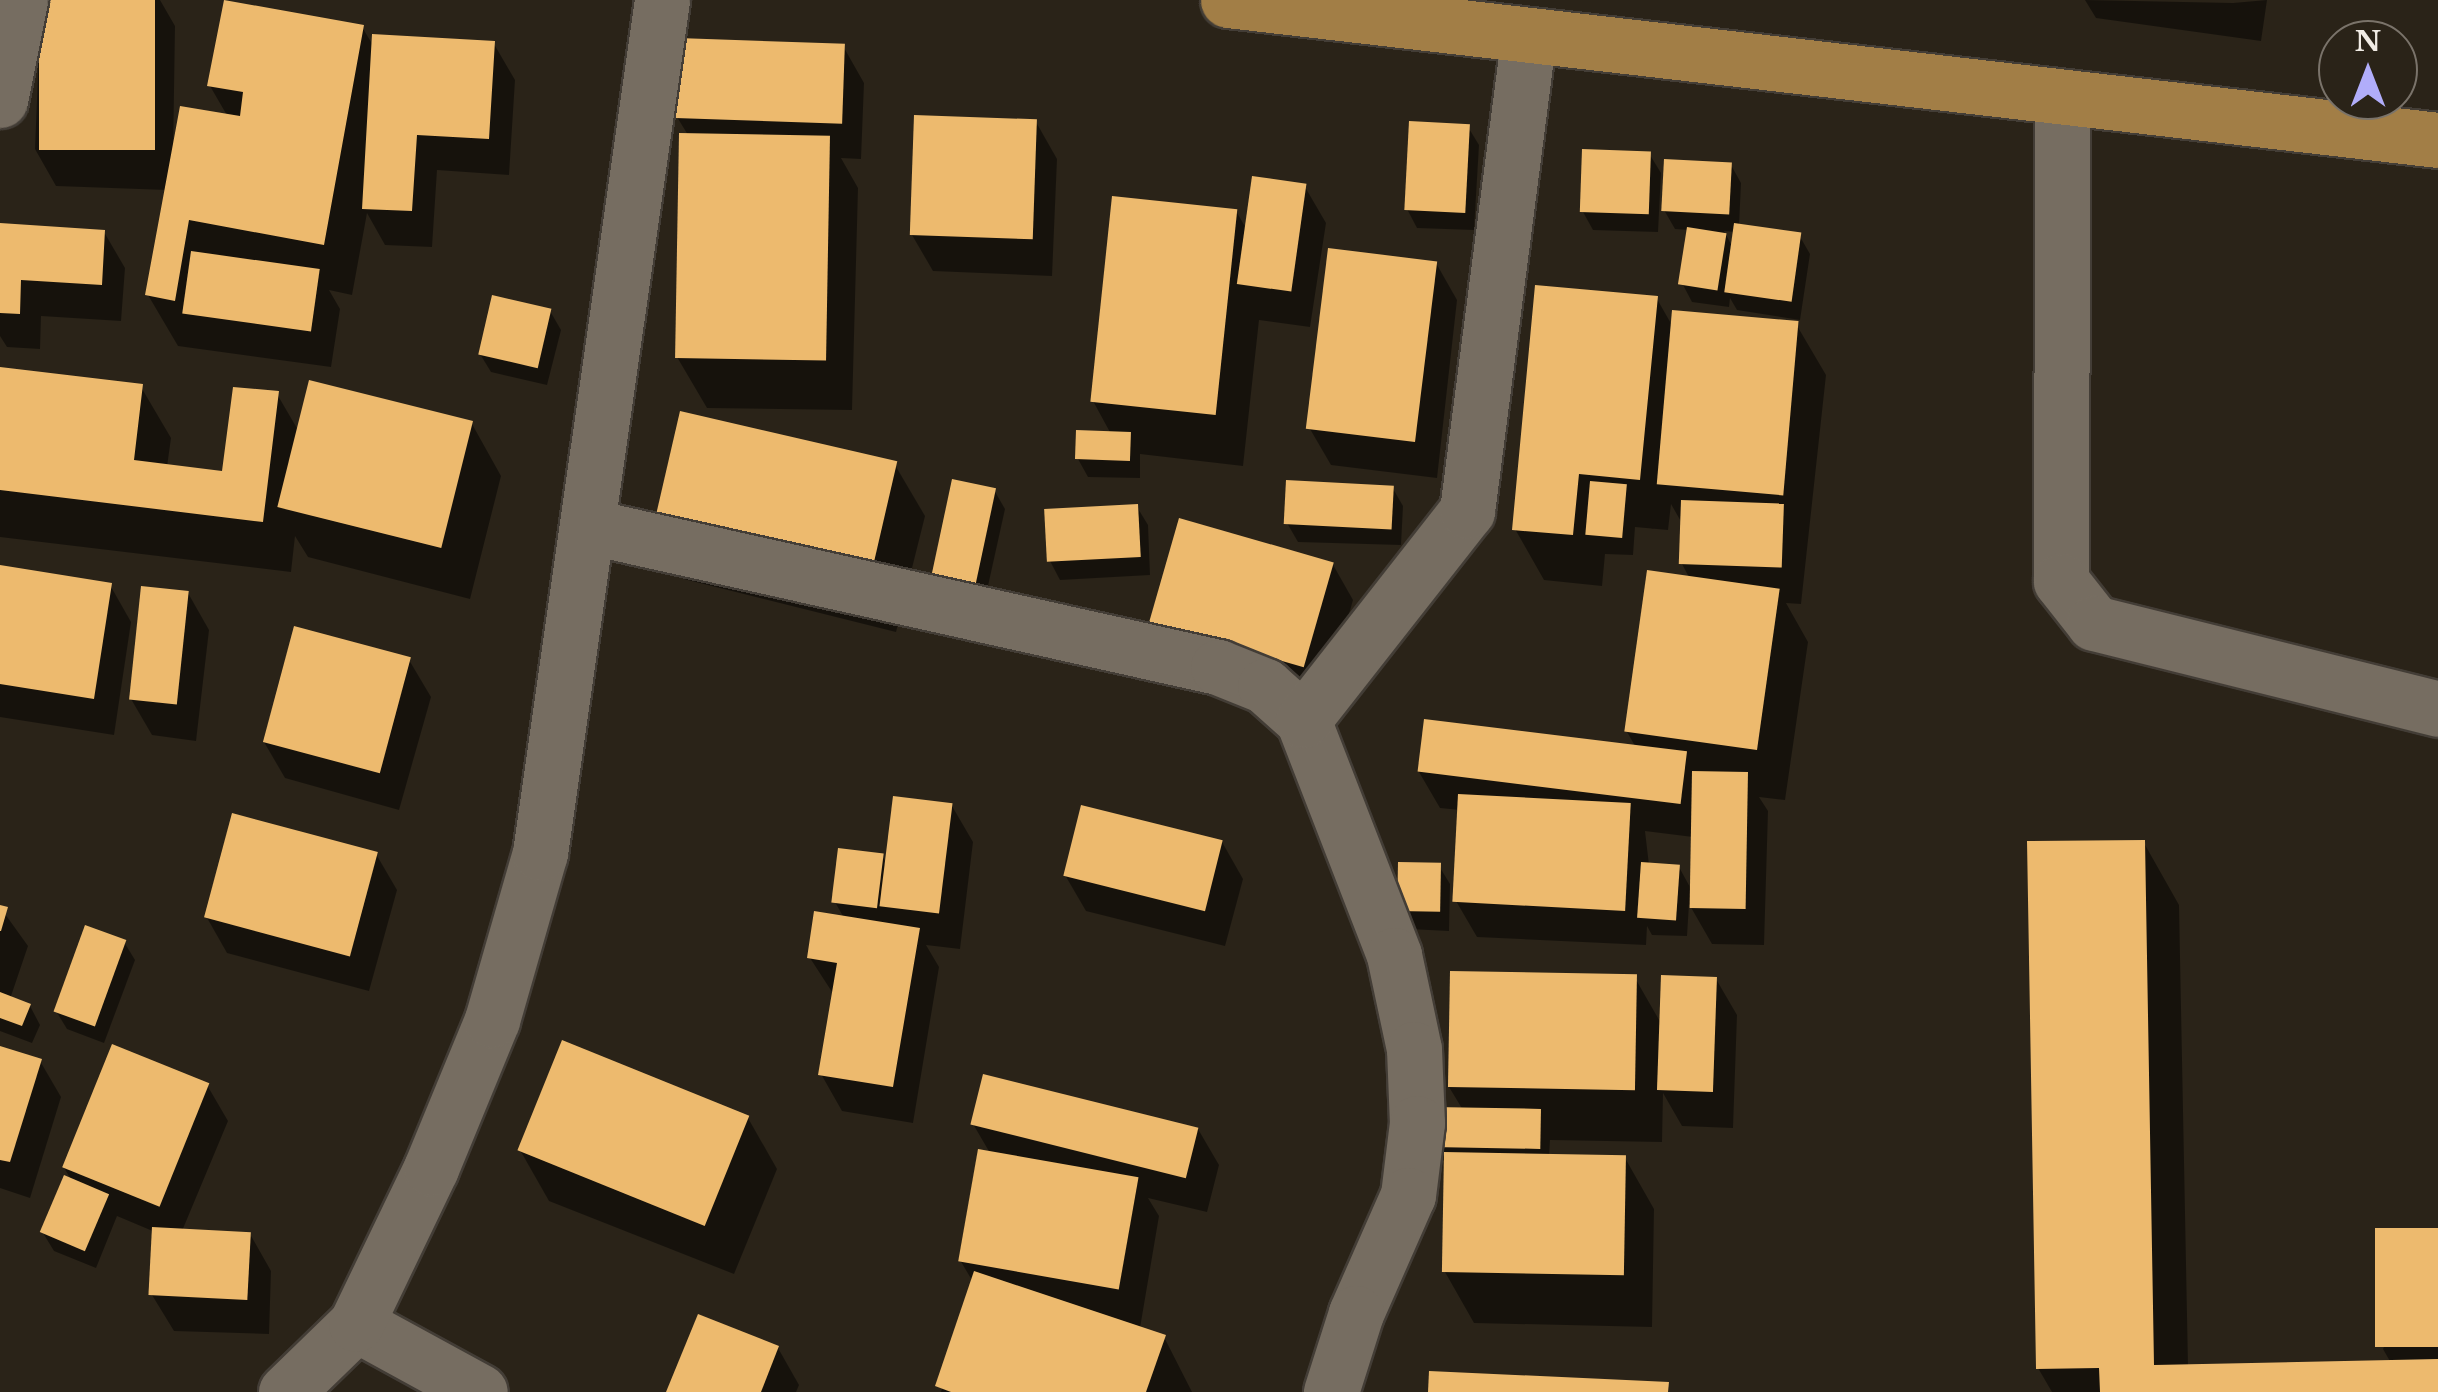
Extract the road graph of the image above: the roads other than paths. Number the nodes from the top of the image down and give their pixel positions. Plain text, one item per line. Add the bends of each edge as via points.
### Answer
1 (20, 0) edge
2 (662, 0) edge
3 (1228, 0) edge
4 (1530, 36) junction
5 (2062, 99) junction
6 (0, 100) edge
7 (2438, 140) edge
8 (587, 526) junction
9 (2438, 709) edge
10 (1303, 720) junction
11 (356, 1324) junction
12 (286, 1392) edge
13 (480, 1392) edge
14 (1331, 1392) edge

1 - 6 street
2 - 8 street
3 - 4 main road
4 - 5 main road
4 - 10 street via 1467,511
5 - 7 main road
5 - 9 street via 2061,580 2094,623
8 - 10 street via 1218,667 1265,686
8 - 11 street via 540,853 492,1020
10 - 14 street via 1394,954 1414,1049 1417,1123 1408,1195 1356,1312
11 - 12 street
11 - 13 street

